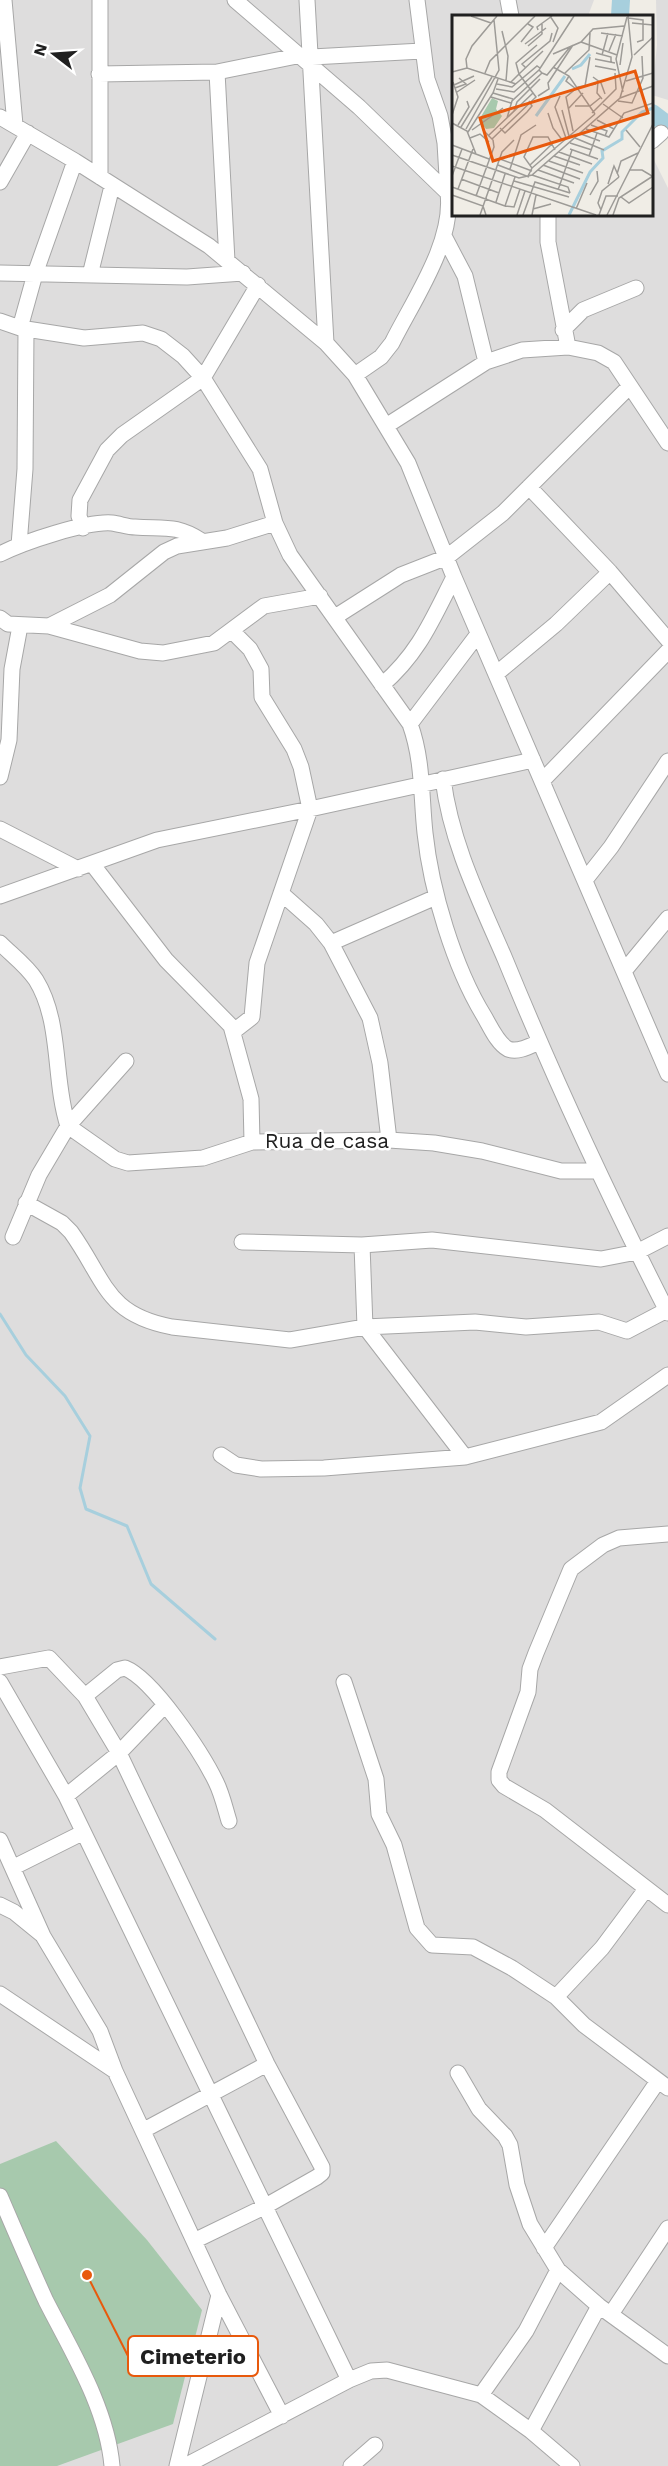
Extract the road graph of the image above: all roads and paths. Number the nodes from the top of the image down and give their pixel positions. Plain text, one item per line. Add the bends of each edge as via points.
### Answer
1 (4, 0) edge
2 (100, 0) edge
3 (235, 0) edge
4 (307, 0) edge
5 (417, 0) edge
6 (508, 0) edge
7 (511, 15) edge
8 (3, 19) edge
9 (422, 51) junction
10 (307, 60) junction
11 (217, 72) junction
12 (99, 75) junction
13 (447, 115) edge
14 (0, 117) edge
15 (21, 129) junction
16 (75, 161) junction
17 (106, 181) junction
18 (0, 182) edge
19 (448, 193) junction
20 (548, 216) edge
21 (445, 237) junction
22 (227, 261) junction
23 (0, 273) edge
24 (243, 273) junction
25 (35, 274) junction
26 (90, 275) junction
27 (258, 285) junction
28 (636, 288) dead end
29 (0, 321) edge
30 (23, 329) junction
31 (563, 330) junction
32 (326, 343) junction
33 (568, 347) junction
34 (486, 362) junction
35 (355, 375) junction
36 (203, 378) junction
37 (630, 386) junction
38 (386, 426) junction
39 (668, 443) edge
40 (529, 488) junction
41 (275, 523) junction
42 (83, 528) junction
43 (202, 541) junction
44 (19, 545) junction
45 (0, 554) edge
46 (447, 557) junction
47 (610, 572) junction
48 (454, 577) junction
49 (320, 596) junction
50 (335, 617) junction
51 (0, 618) edge
52 (20, 626) junction
53 (50, 626) junction
54 (233, 632) junction
55 (478, 634) junction
56 (668, 640) edge
57 (668, 651) edge
58 (496, 674) junction
59 (382, 685) junction
60 (410, 724) junction
61 (533, 760) junction
62 (668, 761) edge
63 (0, 777) edge
64 (443, 779) junction
65 (543, 780) junction
66 (423, 783) junction
67 (310, 809) junction
68 (0, 829) edge
69 (86, 867) junction
70 (585, 880) junction
71 (281, 892) junction
72 (0, 896) edge
73 (436, 897) junction
74 (668, 918) edge
75 (0, 943) edge
76 (331, 943) junction
77 (625, 970) junction
78 (234, 1031) junction
79 (539, 1042) junction
80 (126, 1061) dead end
81 (667, 1071) edge
82 (68, 1126) junction
83 (389, 1140) junction
84 (252, 1142) junction
85 (597, 1171) junction
86 (26, 1203) junction
87 (668, 1236) edge
88 (13, 1237) dead end
89 (242, 1242) dead end
90 (362, 1245) junction
91 (637, 1252) junction
92 (667, 1311) edge
93 (365, 1327) junction
94 (668, 1375) edge
95 (221, 1455) dead end
96 (465, 1457) junction
97 (668, 1534) edge
98 (0, 1667) edge
99 (0, 1682) edge
100 (345, 1682) dead end
101 (85, 1696) junction
102 (165, 1706) junction
103 (119, 1754) junction
104 (66, 1796) junction
105 (229, 1821) dead end
106 (82, 1833) junction
107 (0, 1840) edge
108 (14, 1867) junction
109 (646, 1889) junction
110 (0, 1905) edge
111 (668, 1905) edge
112 (43, 1936) junction
113 (0, 1994) edge
114 (556, 1996) junction
115 (267, 2064) junction
116 (115, 2071) junction
117 (458, 2073) dead end
118 (663, 2085) edge
119 (208, 2093) junction
120 (144, 2130) junction
121 (0, 2196) edge
122 (264, 2207) junction
123 (668, 2228) edge
124 (196, 2240) junction
125 (544, 2248) junction
126 (558, 2270) junction
127 (219, 2295) junction
128 (605, 2310) junction
129 (668, 2356) edge
130 (349, 2380) junction
131 (481, 2395) junction
132 (282, 2416) junction
133 (531, 2431) junction
134 (375, 2445) dead end
135 (112, 2466) edge
136 (177, 2466) edge
137 (185, 2466) edge
138 (351, 2466) edge
139 (572, 2466) edge

1 - 8 street
2 - 12 street
3 - 10 street
4 - 10 street
5 - 9 street
6 - 7 street
8 - 15 street
9 - 10 street
9 - 13 street via 427,79
10 - 11 street
10 - 19 street
10 - 32 street
11 - 12 street
11 - 22 street
12 - 17 street
13 - 19 street
14 - 15 street
15 - 16 street
15 - 18 street
16 - 17 street
16 - 25 street
17 - 22 street
17 - 26 street
19 - 21 street via 450,212
20 - 31 street via 548,242
21 - 34 street via 465,276
21 - 35 street via 392,343 381,357
22 - 24 street
23 - 25 street
24 - 26 street via 187,278
24 - 27 street
25 - 26 street
25 - 30 street
27 - 32 street
27 - 36 street
28 - 31 street via 583,310
29 - 30 street
30 - 36 street via 84,338 143,333 161,339
30 - 44 street via 24,469
31 - 33 street
32 - 35 street
33 - 34 street via 522,350
33 - 37 street via 598,353 614,362
34 - 38 street
35 - 38 street
36 - 41 street via 260,469
36 - 42 street via 122,435 108,450 80,500
37 - 39 street
37 - 40 street
38 - 46 street via 408,463
40 - 46 street
40 - 47 street
41 - 43 street via 227,538
41 - 49 street via 290,555
42 - 43 street via 112,523 178,528
42 - 44 street
43 - 53 street via 164,552 110,595
44 - 45 street
46 - 48 street
46 - 50 street via 401,575
47 - 56 street
47 - 58 street
48 - 55 street
48 - 59 street via 420,644 404,666
49 - 50 street
49 - 54 street via 264,606
50 - 59 street
51 - 52 street
52 - 53 street
52 - 63 street via 12,669 9,740
53 - 54 street via 154,653 214,643
54 - 67 street via 250,649 261,669 262,697 294,749
55 - 58 street
55 - 60 street
57 - 65 street
58 - 61 street
59 - 60 street
60 - 66 street via 420,754
61 - 64 street
61 - 65 street
62 - 70 street
64 - 66 street
64 - 79 street via 464,862
65 - 70 street
66 - 67 street
66 - 73 street via 425,833
67 - 69 street via 157,840
67 - 71 street
68 - 69 street
69 - 72 street
69 - 78 street
70 - 77 street
71 - 76 street
71 - 78 street via 257,963 252,1017
73 - 76 street
73 - 79 street via 464,976 501,1042 516,1050
74 - 77 street
75 - 82 street via 29,971 42,992 51,1021
76 - 83 street via 370,1018
77 - 81 street
78 - 84 street via 252,1104
79 - 85 street
80 - 82 street
82 - 84 street, Rua de casa via 107,1154 128,1163 203,1158
82 - 86 street
83 - 84 street, Rua de casa
83 - 85 street, Rua de casa via 482,1151 561,1171
85 - 91 street
86 - 88 street
86 - 93 street via 71,1232 110,1296 124,1310 155,1324 290,1340
87 - 91 street
89 - 90 street
90 - 91 street via 432,1240 601,1259
90 - 93 street
91 - 92 street
92 - 93 street via 627,1331 599,1322 526,1327 475,1322
93 - 96 street
94 - 96 street via 601,1422
95 - 96 street via 236,1465 261,1469
97 - 109 street via 619,1539 603,1545 571,1569 530,1668 528,1692 499,1772 504,1786 545,1810
98 - 101 street via 49,1658
99 - 104 street
100 - 114 street via 373,1767 379,1814 394,1845 421,1934 432,1945 473,1947
101 - 102 street via 125,1668 146,1683
101 - 103 street
102 - 103 street
102 - 105 street via 205,1762
103 - 104 street
103 - 115 street
104 - 106 street
106 - 108 street
106 - 119 street
107 - 108 street
108 - 112 street
109 - 111 street
109 - 114 street via 602,1948
110 - 112 street
112 - 116 street via 100,2031
113 - 116 street
114 - 118 street via 584,2025
115 - 119 street
115 - 122 street via 322,2173
116 - 120 street
117 - 125 street via 479,2109 510,2145 517,2185 530,2224
118 - 125 street
119 - 120 street
119 - 122 street
120 - 124 street
121 - 135 street via 89,2389 110,2444
122 - 124 street
122 - 130 street
123 - 128 street
124 - 127 street
125 - 126 street
126 - 128 street
126 - 131 street via 526,2331
127 - 132 street
127 - 136 street
128 - 129 street
128 - 133 street
130 - 131 street via 387,2370
130 - 132 street
131 - 133 street
132 - 137 street
133 - 139 street
134 - 138 street

